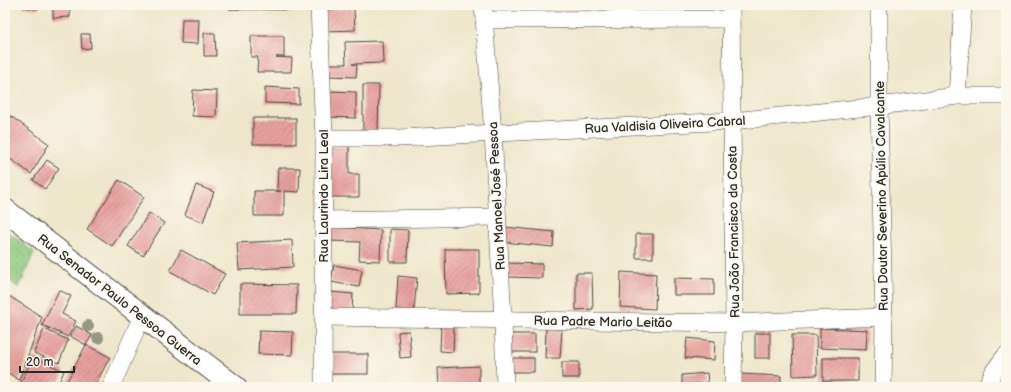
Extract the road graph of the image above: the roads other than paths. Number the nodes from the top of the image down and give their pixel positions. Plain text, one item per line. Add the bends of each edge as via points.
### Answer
1 (319, 5) edge
2 (879, 5) edge
3 (963, 5) edge
4 (731, 12) edge
5 (484, 13) edge
6 (958, 96) junction
7 (1006, 96) edge
8 (879, 106) junction
9 (732, 120) junction
10 (493, 133) junction
11 (324, 138) junction
12 (5, 210) edge
13 (497, 217) junction
14 (323, 220) junction
15 (142, 316) junction
16 (323, 317) junction
17 (884, 317) junction
18 (503, 319) junction
19 (734, 323) junction
20 (1006, 355) edge
21 (112, 387) edge
22 (235, 387) edge
23 (323, 387) edge
24 (505, 387) edge
25 (733, 387) edge
26 (883, 387) edge
27 (986, 387) edge

1 - 11 street, Rua Laurindo Lira Leal
2 - 8 street, Rua Doutor Severino Apúlio Cavalcante
3 - 6 street
4 - 5 street
4 - 9 street, Rua João Francisco da Costa
5 - 10 street, Rua Manoel José Pessoa
6 - 7 street, Rua Valdisia Oliveira Cabral
6 - 8 street, Rua Valdisia Oliveira Cabral
8 - 9 street, Rua Valdisia Oliveira Cabral
8 - 17 street, Rua Doutor Severino Apúlio Cavalcante
9 - 10 street, Rua Valdisia Oliveira Cabral
9 - 19 street, Rua João Francisco da Costa
10 - 11 street, Rua Valdisia Oliveira Cabral via 400,138
10 - 13 street, Rua Manoel José Pessoa
11 - 14 street, Rua Laurindo Lira Leal
12 - 15 main road, Rua Senador Paulo Pessoa Guerra
13 - 14 street
13 - 18 street, Rua Manoel José Pessoa
14 - 16 street, Rua Laurindo Lira Leal
15 - 21 street
15 - 22 main road, Rua Senador Paulo Pessoa Guerra
16 - 18 street, Rua Padre Mario Leitão
16 - 23 street, Rua Laurindo Lira Leal
17 - 19 street, Rua Padre Mario Leitão
17 - 26 street, Rua Doutor Severino Apúlio Cavalcante
18 - 19 street, Rua Padre Mario Leitão
18 - 24 street, Rua Manoel José Pessoa
19 - 25 street, Rua João Francisco da Costa
20 - 27 street

